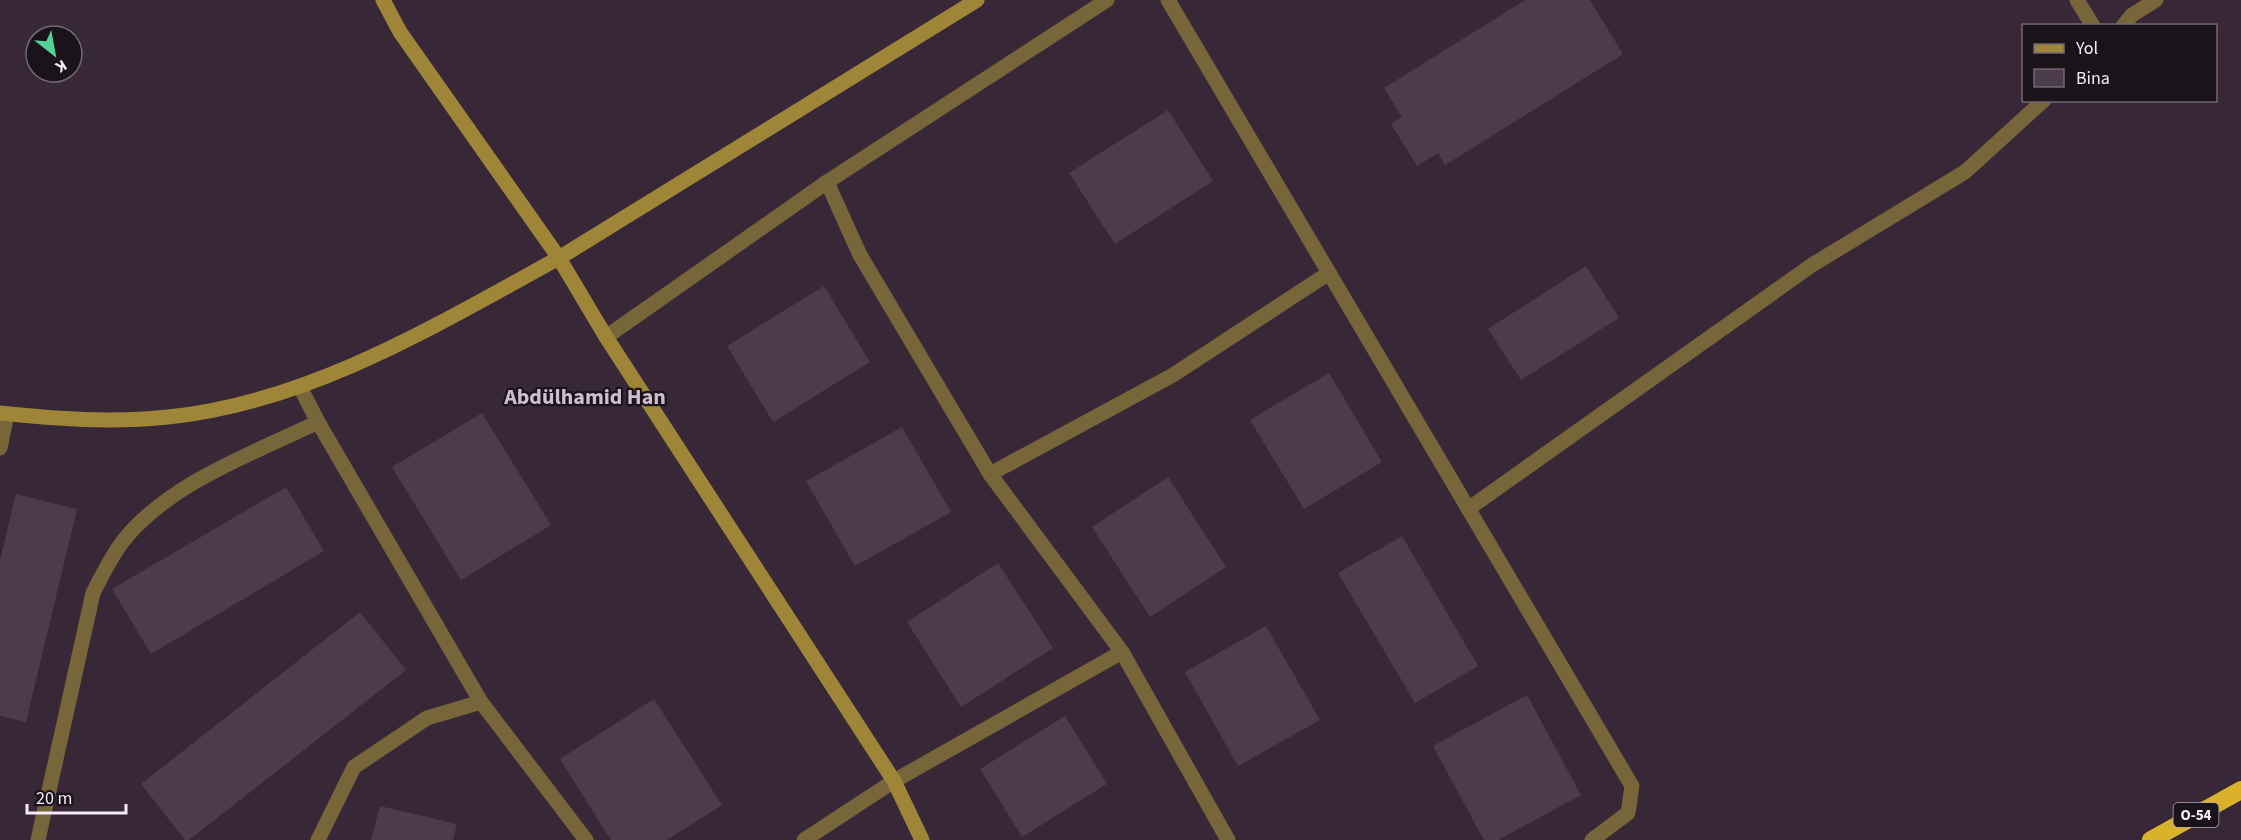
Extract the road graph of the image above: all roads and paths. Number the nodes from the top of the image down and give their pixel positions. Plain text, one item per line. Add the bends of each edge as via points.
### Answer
1 (383, 0) edge
2 (977, 0) edge
3 (1107, 0) edge
4 (1168, 0) edge
5 (2077, 0) edge
6 (2157, 0) edge
7 (2091, 24) edge
8 (2125, 24) edge
9 (2042, 102) edge
10 (827, 182) junction
11 (559, 258) junction
12 (1329, 273) junction
13 (606, 337) junction
14 (300, 387) junction
15 (3, 413) edge
16 (318, 422) junction
17 (0, 448) edge
18 (990, 474) junction
19 (1468, 508) junction
20 (1122, 652) junction
21 (481, 702) junction
22 (894, 781) junction
23 (2241, 790) edge
24 (38, 840) edge
25 (318, 840) edge
26 (586, 840) edge
27 (804, 840) edge
28 (922, 840) edge
29 (1228, 840) edge
30 (1592, 840) edge
31 (2151, 840) edge

1 - 11 street via 400,32
2 - 11 street
3 - 10 street
4 - 12 street
5 - 7 street
6 - 8 street
9 - 19 street via 1965,172 1812,265
10 - 13 street
10 - 18 street via 860,255
11 - 13 street
11 - 14 street via 420,332
12 - 18 street via 1173,375
12 - 19 street
13 - 22 street
14 - 15 street via 238,405 169,417 76,420
14 - 16 street
15 - 17 street
16 - 21 street
16 - 24 street via 181,490 143,519 106,566 93,593
18 - 20 street
19 - 30 street via 1632,786 1628,813
20 - 22 street
20 - 29 street
21 - 25 street via 427,718 354,767
21 - 26 street
22 - 27 street
22 - 28 street
23 - 31 highway, O-54

